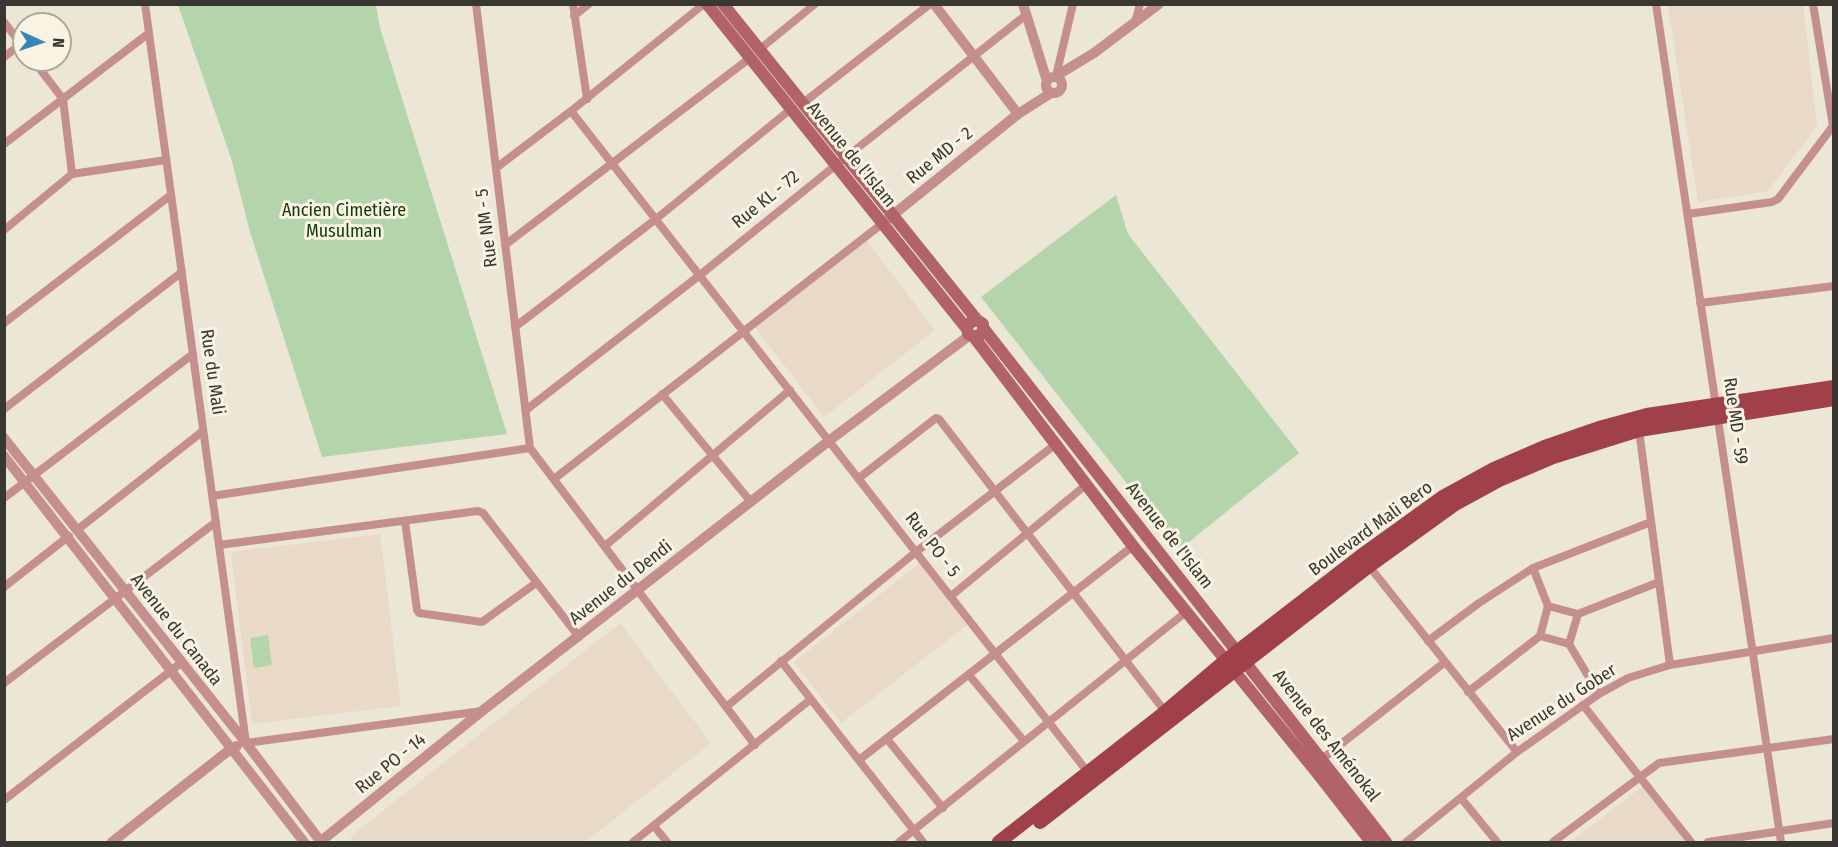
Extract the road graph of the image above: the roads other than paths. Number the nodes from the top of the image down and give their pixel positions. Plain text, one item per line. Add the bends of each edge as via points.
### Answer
1 (145, 4) edge
2 (476, 4) edge
3 (573, 4) edge
4 (589, 4) edge
5 (706, 4) edge
6 (723, 4) edge
7 (816, 4) edge
8 (932, 4) edge
9 (1073, 4) edge
10 (1140, 4) edge
11 (1159, 4) edge
12 (1656, 4) edge
13 (1813, 4) edge
14 (1025, 10) edge
15 (574, 16) junction
16 (1135, 23) junction
17 (149, 33) junction
18 (1062, 52) junction
19 (1094, 53) junction
20 (755, 54) junction
21 (974, 56) junction
22 (1079, 61) junction
23 (42, 72) edge
24 (1053, 81) junction
25 (63, 99) junction
26 (586, 99) junction
27 (803, 103) junction
28 (790, 109) junction
29 (571, 111) junction
30 (1018, 114) junction
31 (1833, 126) edge
32 (4, 144) edge
33 (166, 160) junction
34 (841, 161) junction
35 (613, 165) junction
36 (496, 168) junction
37 (72, 174) junction
38 (171, 195) junction
39 (1689, 214) junction
40 (656, 219) junction
41 (887, 220) junction
42 (4, 230) edge
43 (505, 245) junction
44 (182, 272) junction
45 (700, 275) junction
46 (1833, 286) edge
47 (1700, 303) junction
48 (4, 323) edge
49 (515, 327) junction
50 (744, 330) junction
51 (974, 330) junction
52 (193, 354) junction
53 (1833, 387) edge
54 (790, 390) junction
55 (662, 394) junction
56 (1833, 399) edge
57 (4, 409) edge
58 (526, 410) junction
59 (1716, 411) junction
60 (1639, 430) junction
61 (203, 431) junction
62 (4, 438) edge
63 (830, 440) junction
64 (1056, 444) junction
65 (530, 448) junction
66 (713, 455) junction
67 (4, 456) edge
68 (859, 478) junction
69 (30, 479) junction
70 (554, 479) junction
71 (1087, 484) junction
72 (995, 491) junction
73 (212, 496) junction
74 (4, 498) edge
75 (752, 502) junction
76 (405, 521) junction
77 (216, 522) junction
78 (1651, 522) junction
79 (73, 533) junction
80 (1027, 533) junction
81 (1391, 542) junction
82 (219, 545) junction
83 (605, 546) junction
84 (1133, 546) junction
85 (916, 552) junction
86 (1369, 566) junction
87 (1533, 568) junction
88 (1659, 582) junction
89 (536, 583) junction
90 (4, 587) edge
91 (639, 591) junction
92 (1073, 593) junction
93 (121, 594) junction
94 (951, 596) junction
95 (1548, 606) junction
96 (1186, 612) junction
97 (1578, 614) junction
98 (1540, 636) junction
99 (579, 637) junction
100 (1833, 638) edge
101 (1428, 640) junction
102 (1569, 644) junction
103 (1752, 651) junction
104 (996, 654) junction
105 (1241, 657) junction
106 (1126, 660) junction
107 (782, 661) junction
108 (1445, 662) junction
109 (181, 663) junction
110 (1670, 665) junction
111 (1230, 666) junction
112 (172, 670) junction
113 (969, 675) junction
114 (4, 683) edge
115 (1468, 692) junction
116 (1599, 694) junction
117 (811, 699) junction
118 (1584, 705) junction
119 (726, 707) junction
120 (482, 711) junction
121 (1169, 716) junction
122 (1049, 722) junction
123 (886, 739) junction
124 (1833, 739) edge
125 (1298, 740) junction
126 (1024, 741) junction
127 (246, 743) junction
128 (755, 745) junction
129 (232, 748) junction
130 (1767, 748) junction
131 (1517, 752) junction
132 (859, 760) junction
133 (1323, 767) junction
134 (1091, 776) junction
135 (1640, 777) junction
136 (1461, 798) junction
137 (4, 800) edge
138 (943, 808) junction
139 (1833, 823) edge
140 (654, 826) junction
141 (914, 831) junction
142 (1779, 831) junction
143 (321, 842) edge
144 (112, 843) edge
145 (304, 843) edge
146 (633, 843) edge
147 (667, 843) edge
148 (899, 843) edge
149 (923, 843) edge
150 (999, 843) edge
151 (1014, 843) edge
152 (1371, 843) edge
153 (1386, 843) edge
154 (1406, 843) edge
155 (1497, 843) edge
156 (1553, 843) edge
157 (1691, 843) edge
158 (1708, 843) edge
159 (1781, 843) edge

1 - 17 street, Rue du Mali
2 - 36 street, Rue NM - 5
3 - 15 street
4 - 15 street
5 - 20 main road, Avenue de l'Islam
5 - 26 street
6 - 20 main road, Avenue de l'Islam
7 - 20 street
8 - 21 street
8 - 27 street
9 - 18 street
10 - 16 street
11 - 16 street, Rue MD - 2
12 - 39 street, Rue MD - 59
13 - 31 street
14 - 21 street, Rue KL - 72
14 - 24 street via 1041,62
15 - 26 street
16 - 19 street, Rue MD - 2
17 - 25 street
17 - 33 street, Rue du Mali
18 - 22 street
18 - 24 street
19 - 22 street, Rue MD - 2
19 - 24 street, Rue MD - 2
20 - 27 main road, Avenue de l'Islam
20 - 28 main road, Avenue de l'Islam
20 - 35 street
21 - 30 street
21 - 34 street, Rue KL - 72
22 - 24 street, Rue MD - 2
23 - 25 street
24 - 30 street, Rue MD - 2
25 - 32 street
25 - 37 street
26 - 29 street
27 - 34 main road, Avenue de l'Islam
28 - 34 main road, Avenue de l'Islam
28 - 40 street
29 - 35 street, Rue PO - 5
29 - 36 street
30 - 41 street, Rue MD - 2
31 - 39 street via 1778,199
33 - 37 street
33 - 38 street, Rue du Mali
34 - 41 main road, Avenue de l'Islam
34 - 45 street, Rue KL - 72
35 - 40 street, Rue PO - 5
35 - 43 street
36 - 43 street, Rue NM - 5
37 - 42 street
38 - 44 street, Rue du Mali
38 - 48 street
39 - 47 street, Rue MD - 59
40 - 45 street, Rue PO - 5
40 - 49 street
41 - 50 street
41 - 51 main road, Avenue de l'Islam
43 - 49 street, Rue NM - 5
44 - 52 street, Rue du Mali
44 - 57 street
45 - 50 street, Rue PO - 5
45 - 58 street, Rue KL - 72
46 - 47 street
47 - 59 street, Rue MD - 59
49 - 58 street, Rue NM - 5
50 - 54 street, Rue PO - 5
50 - 55 street
51 - 63 street, Avenue du Dendi
51 - 64 main road, Avenue de l'Islam
51 - 105 main road, Avenue de l'Islam
52 - 61 street, Rue du Mali
52 - 69 street
53 - 59 main road, Boulevard Mali Bero
54 - 63 street, Rue PO - 5
54 - 66 street
55 - 66 street
55 - 70 street
56 - 59 main road, Boulevard Mali Bero
58 - 65 street, Rue NM - 5
59 - 60 main road, Boulevard Mali Bero
59 - 81 main road, Boulevard Mali Bero via 1641,416 1547,446 1443,497
59 - 103 street, Rue MD - 59
60 - 78 street
60 - 81 main road, Boulevard Mali Bero via 1553,457 1500,480
61 - 73 street, Rue du Mali
61 - 79 street
62 - 69 street, Avenue du Canada
63 - 68 street, Rue PO - 5
63 - 75 street, Avenue du Dendi
64 - 71 main road, Avenue de l'Islam
64 - 72 street
65 - 70 street
65 - 73 street
66 - 75 street
66 - 83 street
67 - 69 street, Avenue du Canada
68 - 72 street via 936,418
68 - 85 street, Rue PO - 5
69 - 74 street
69 - 79 street, Avenue du Canada
70 - 83 street
71 - 80 street
71 - 84 main road, Avenue de l'Islam
72 - 80 street
72 - 85 street
73 - 77 street, Rue du Mali
75 - 91 street, Avenue du Dendi
76 - 82 street
76 - 89 street via 483,513
76 - 89 street via 419,613 482,622
77 - 82 street, Rue du Mali
77 - 93 street
78 - 87 street
78 - 88 street
79 - 90 street
79 - 93 street, Avenue du Canada
80 - 92 street
80 - 94 street
81 - 86 main road, Boulevard Mali Bero
81 - 105 main road, Boulevard Mali Bero
82 - 127 street, Rue du Mali
83 - 91 street
84 - 92 street
84 - 96 main road, Avenue de l'Islam
85 - 94 street, Rue PO - 5
85 - 107 street
86 - 101 street
86 - 105 main road, Boulevard Mali Bero
87 - 95 street
87 - 101 street
88 - 97 street
88 - 110 street
89 - 99 street
91 - 99 street, Avenue du Dendi
91 - 119 street
92 - 104 street
92 - 106 street
93 - 109 street, Avenue du Canada
93 - 112 street, Avenue du Canada
93 - 114 street
94 - 104 street, Rue PO - 5
95 - 97 street
95 - 98 street
96 - 106 street
96 - 111 main road, Avenue de l'Islam
97 - 102 street
98 - 102 street
98 - 115 street
99 - 120 street, Avenue du Dendi
100 - 103 street, Avenue du Gober
101 - 108 street
102 - 116 street
103 - 110 street, Avenue du Gober
103 - 130 street, Rue MD - 59
104 - 113 street
104 - 122 street, Rue PO - 5
105 - 111 main road, Boulevard Mali Bero
105 - 125 main road, Avenue des Aménokal
106 - 121 street
106 - 122 street
107 - 117 street
107 - 119 street
108 - 115 street
108 - 133 street
109 - 112 street
109 - 127 street, Avenue du Canada
110 - 116 street, Avenue du Gober via 1628,678
111 - 121 main road, Boulevard Mali Bero
111 - 125 main road, Avenue des Aménokal
112 - 129 street, Avenue du Canada
112 - 137 street
113 - 123 street
113 - 126 street
115 - 131 street
116 - 118 street, Avenue du Gober
117 - 128 street
117 - 132 street
118 - 131 street, Avenue du Gober
118 - 135 street
119 - 128 street
120 - 127 street, Avenue du Dendi
120 - 143 street, Rue PO - 14
121 - 134 main road, Boulevard Mali Bero
122 - 126 street
122 - 134 street, Rue PO - 5
123 - 132 street
123 - 138 street
124 - 130 street
125 - 133 main road, Avenue des Aménokal
126 - 138 street
127 - 129 street
127 - 143 street, Avenue du Canada
128 - 140 street
129 - 144 street
129 - 145 street, Avenue du Canada
130 - 135 street via 1659,763
130 - 142 street, Rue MD - 59
131 - 136 street, Avenue du Gober
132 - 141 street
133 - 152 main road, Avenue des Aménokal
133 - 153 main road, Avenue des Aménokal
134 - 150 main road, Boulevard Mali Bero
134 - 151 main road, Boulevard Mali Bero
135 - 156 street
135 - 157 street
136 - 154 street, Avenue du Gober
136 - 155 street
138 - 141 street
139 - 142 street
140 - 146 street
140 - 147 street
141 - 148 street
141 - 149 street
142 - 158 street
142 - 159 street, Rue MD - 59

